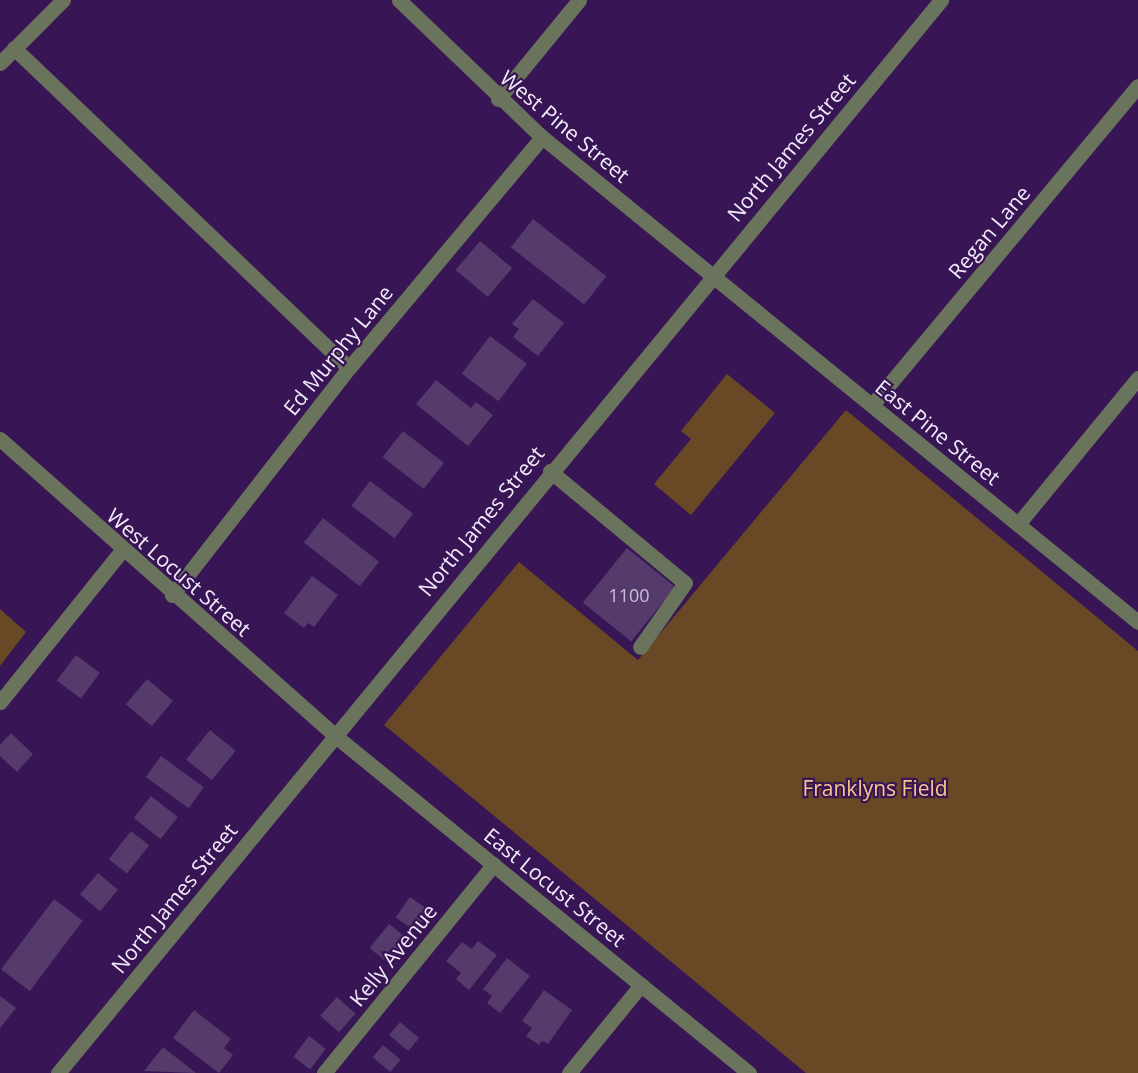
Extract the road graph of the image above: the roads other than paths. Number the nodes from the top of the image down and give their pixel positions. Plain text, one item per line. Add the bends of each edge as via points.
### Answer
1 (63, 0) edge
2 (399, 0) edge
3 (579, 0) edge
4 (941, 0) edge
5 (14, 48) junction
6 (0, 63) edge
7 (1138, 86) edge
8 (498, 99) junction
9 (542, 137) junction
10 (712, 274) junction
11 (349, 368) junction
12 (1138, 378) edge
13 (872, 405) junction
14 (0, 439) edge
15 (550, 471) junction
16 (1018, 524) junction
17 (122, 550) junction
18 (172, 595) junction
19 (1138, 622) edge
20 (640, 647) dead end
21 (0, 702) edge
22 (333, 734) junction
23 (494, 864) junction
24 (641, 985) junction
25 (58, 1073) edge
26 (324, 1073) edge
27 (569, 1073) edge
28 (749, 1073) edge

1 - 5 street
2 - 8 street, West Pine Street
3 - 8 street
4 - 10 street, North James Street
5 - 6 street
5 - 11 street
7 - 13 street, Regan Lane
8 - 9 street, West Pine Street
9 - 10 street, West Pine Street
9 - 11 street, Ed Murphy Lane
10 - 13 street, East Pine Street
10 - 15 street, North James Street
11 - 18 street, Ed Murphy Lane
12 - 16 street
13 - 16 street, East Pine Street
14 - 17 street, West Locust Street
15 - 20 street via 685,583
15 - 22 street, North James Street
16 - 19 street, East Pine Street
17 - 18 street, West Locust Street
17 - 21 street
18 - 22 street, West Locust Street
22 - 23 street, East Locust Street
22 - 25 street, North James Street
23 - 24 street, East Locust Street
23 - 26 street, Kelly Avenue
24 - 27 street
24 - 28 street, East Locust Street

